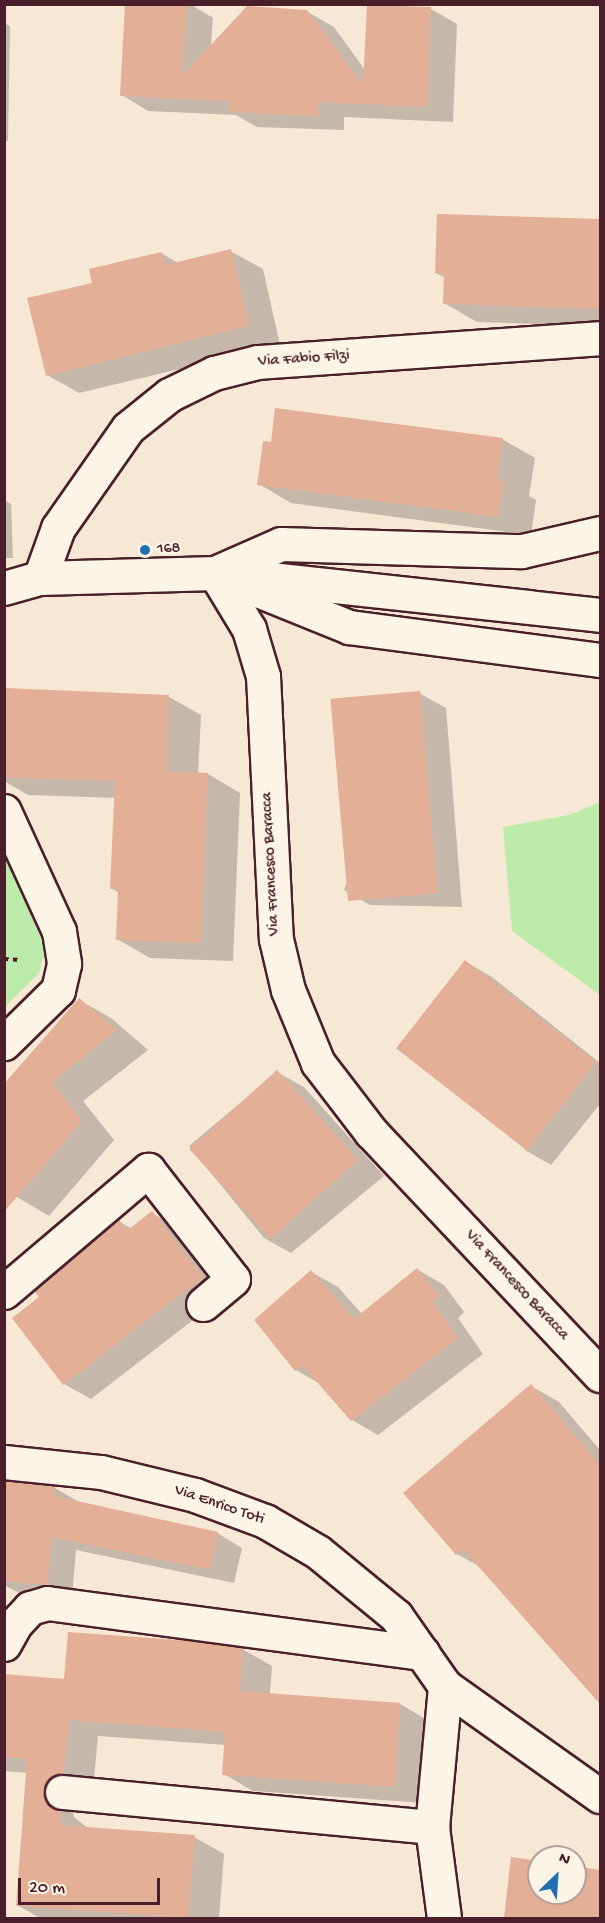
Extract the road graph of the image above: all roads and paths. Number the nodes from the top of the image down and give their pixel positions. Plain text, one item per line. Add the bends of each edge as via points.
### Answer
1 (600, 338) edge
2 (600, 533) edge
3 (215, 573) junction
4 (40, 578) junction
5 (4, 588) edge
6 (600, 615) edge
7 (600, 660) edge
8 (4, 811) edge
9 (4, 1043) edge
10 (4, 1292) edge
11 (203, 1304) dead end
12 (600, 1375) edge
13 (4, 1462) edge
14 (4, 1644) edge
15 (423, 1653) junction
16 (445, 1686) junction
17 (62, 1792) dead end
18 (600, 1796) edge
19 (432, 1827) junction
20 (444, 1918) edge

1 - 4 street, Via Fabio Filzi via 258,362 214,373 169,395 128,428 58,528
2 - 3 street via 522,551 280,544
3 - 4 street
3 - 6 street
3 - 7 street via 349,627
3 - 12 street, Via Francesco Baracca via 249,629 263,676 276,939 288,990 318,1063 370,1132
4 - 5 street
8 - 9 street via 58,932 64,964 58,990
10 - 11 street via 148,1170 233,1279
13 - 15 street, Via Enrico Toti via 101,1472 195,1495 265,1521 318,1552 396,1616
14 - 15 street via 30,1608 46,1603
15 - 16 street, Via Enrico Toti
16 - 18 street, Via Enrico Toti
16 - 19 street
17 - 19 street
19 - 20 street

